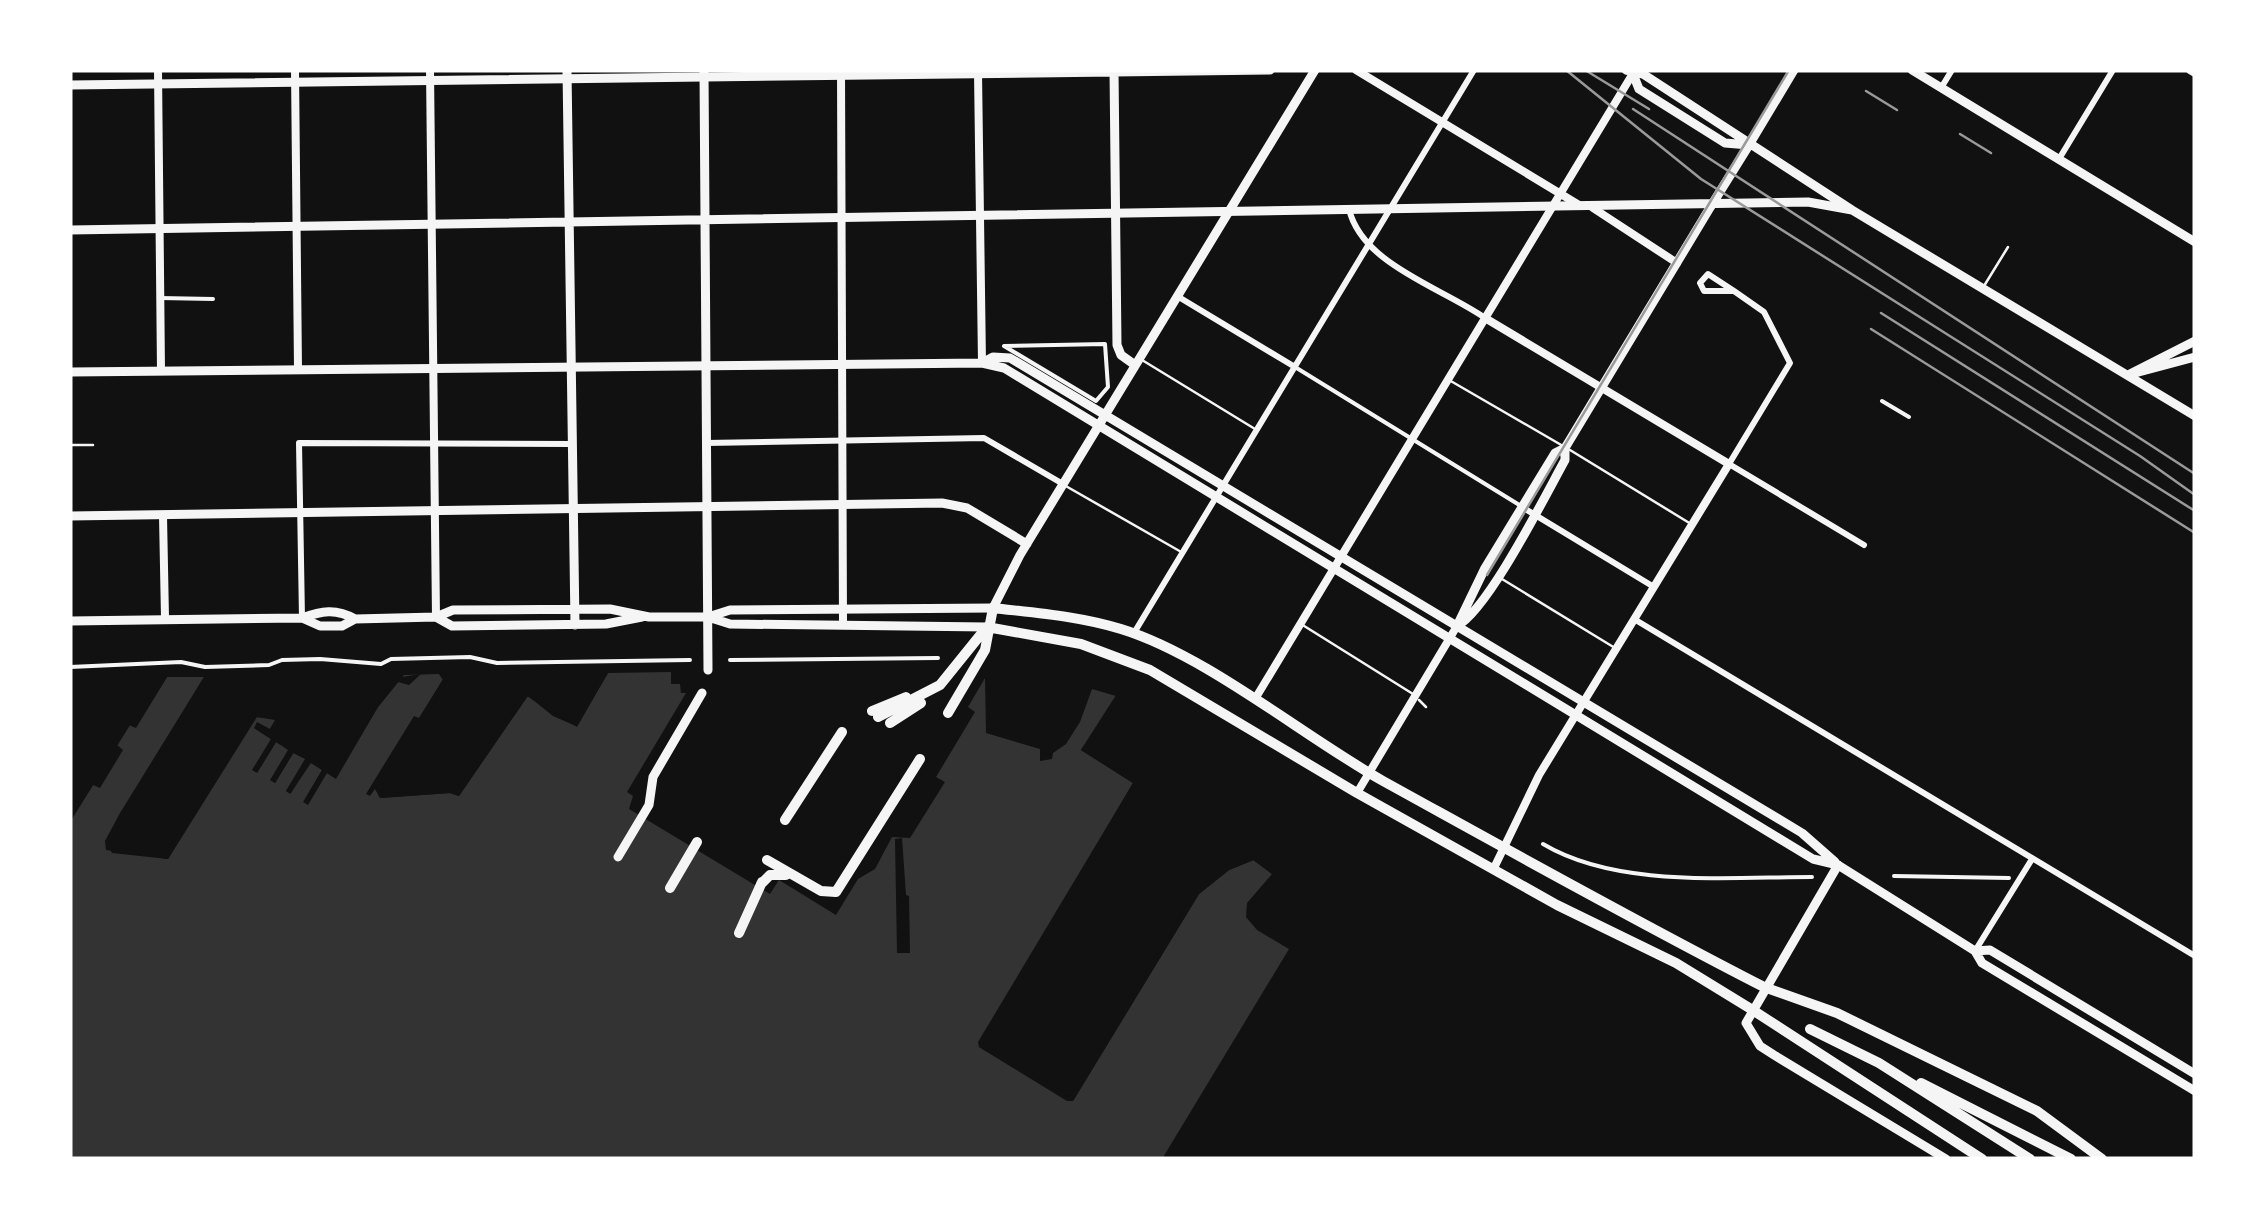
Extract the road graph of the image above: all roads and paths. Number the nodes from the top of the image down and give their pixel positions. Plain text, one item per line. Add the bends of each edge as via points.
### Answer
1 (158, 70) edge
2 (295, 70) edge
3 (1270, 70) edge
4 (1315, 70) edge
5 (1356, 70) edge
6 (1474, 70) edge
7 (1794, 70) edge
8 (1912, 70) edge
9 (1952, 70) edge
10 (2113, 70) edge
11 (1114, 71) edge
12 (1631, 71) edge
13 (842, 72) edge
14 (978, 72) edge
15 (566, 74) edge
16 (704, 74) edge
17 (430, 76) edge
18 (296, 82) junction
19 (158, 84) junction
20 (70, 85) edge
21 (1941, 88) junction
22 (1443, 122) junction
23 (1749, 144) junction
24 (2059, 159) junction
25 (1560, 194) junction
26 (1711, 206) junction
27 (1551, 208) junction
28 (1589, 208) junction
29 (1349, 209) junction
30 (1391, 209) junction
31 (1852, 210) junction
32 (1228, 212) junction
33 (1116, 214) junction
34 (978, 216) junction
35 (845, 218) junction
36 (704, 220) junction
37 (570, 222) junction
38 (432, 224) junction
39 (296, 226) junction
40 (159, 228) junction
41 (70, 230) edge
42 (2195, 242) edge
43 (2008, 247) dead end
44 (1367, 248) junction
45 (1677, 263) junction
46 (1984, 287) junction
47 (1734, 292) junction
48 (1178, 296) junction
49 (160, 298) junction
50 (213, 299) dead end
51 (1485, 318) junction
52 (2195, 340) edge
53 (1004, 346) joint
54 (2195, 357) edge
55 (1137, 362) junction
56 (982, 363) junction
57 (845, 364) junction
58 (704, 366) junction
59 (1295, 366) junction
60 (571, 367) junction
61 (435, 368) junction
62 (298, 369) junction
63 (161, 370) junction
64 (70, 372) edge
65 (2128, 375) junction
66 (1448, 379) junction
67 (1603, 385) junction
68 (1882, 401) dead end
69 (2195, 416) edge
70 (1909, 418) dead end
71 (1102, 419) junction
72 (1256, 430) junction
73 (1412, 438) junction
74 (844, 441) junction
75 (436, 443) junction
76 (706, 443) junction
77 (93, 444) dead end
78 (572, 444) junction
79 (70, 445) edge
80 (1565, 448) junction
81 (1728, 464) junction
82 (1063, 484) junction
83 (1223, 486) junction
84 (1217, 496) junction
85 (844, 504) junction
86 (1522, 506) junction
87 (707, 507) junction
88 (572, 509) junction
89 (437, 511) junction
90 (300, 512) junction
91 (1534, 514) junction
92 (70, 516) edge
93 (163, 516) junction
94 (1692, 524) junction
95 (1027, 544) junction
96 (1864, 545) dead end
97 (1183, 553) junction
98 (1340, 557) junction
99 (1333, 567) junction
100 (1497, 576) junction
101 (1654, 586) junction
102 (843, 608) junction
103 (994, 608) junction
104 (574, 609) junction
105 (650, 616) junction
106 (436, 617) junction
107 (165, 618) junction
108 (302, 618) junction
109 (708, 618) junction
110 (1634, 619) junction
111 (70, 620) edge
112 (1300, 623) junction
113 (843, 624) junction
114 (575, 625) junction
115 (1456, 626) junction
116 (986, 627) junction
117 (1133, 634) junction
118 (1450, 637) junction
119 (1616, 648) junction
120 (938, 658) dead end
121 (690, 660) dead end
122 (730, 660) dead end
123 (70, 667) edge
124 (708, 670) dead end
125 (940, 685) junction
126 (702, 693) dead end
127 (1414, 695) junction
128 (1253, 702) junction
129 (1584, 702) junction
130 (1426, 707) dead end
131 (948, 713) dead end
132 (875, 714) dead end
133 (1576, 715) junction
134 (890, 723) dead end
135 (842, 732) dead end
136 (920, 759) dead end
137 (1369, 773) junction
138 (1357, 793) junction
139 (651, 796) junction
140 (663, 796) dead end
141 (786, 820) dead end
142 (697, 842) dead end
143 (1543, 844) dead end
144 (1502, 847) junction
145 (618, 858) dead end
146 (2032, 859) junction
147 (1838, 865) junction
148 (1494, 868) junction
149 (1812, 876) dead end
150 (1894, 876) dead end
151 (2009, 878) dead end
152 (846, 883) junction
153 (761, 884) junction
154 (670, 888) dead end
155 (739, 933) dead end
156 (1975, 950) junction
157 (2195, 956) edge
158 (1764, 987) junction
159 (1750, 1009) junction
160 (1810, 1030) dead end
161 (1879, 1063) junction
162 (2195, 1074) edge
163 (2195, 1091) edge
164 (1946, 1159) edge
165 (1982, 1159) edge
166 (2030, 1159) edge
167 (2071, 1159) edge
168 (2102, 1159) edge

1 - 19 street
2 - 18 street
3 - 11 main road
4 - 32 main road
5 - 22 street
6 - 22 street
7 - 23 main road
8 - 21 main road
9 - 21 street
10 - 24 street
11 - 14 main road
11 - 33 main road
12 - 23 main road
12 - 23 main road via 1639,89 1725,143
12 - 25 street
13 - 14 main road
13 - 16 main road
13 - 35 street
14 - 34 street
15 - 16 main road
15 - 17 main road
15 - 37 main road
16 - 36 main road
17 - 18 main road
17 - 38 street
18 - 19 main road
18 - 39 street
19 - 20 main road
19 - 40 street
21 - 24 main road
22 - 25 street
22 - 30 street
23 - 26 main road
23 - 31 main road
24 - 42 main road
25 - 27 street
25 - 28 street
26 - 28 main road
26 - 31 main road via 1808,202
26 - 45 main road
27 - 28 main road
27 - 30 main road
27 - 51 street
28 - 45 street
29 - 30 main road
29 - 32 main road
29 - 44 street
30 - 44 street
31 - 46 main road
32 - 33 main road
32 - 48 main road
33 - 34 main road
33 - 55 main road via 1118,348
34 - 35 main road
34 - 56 street
35 - 36 main road
35 - 57 street
36 - 37 main road
36 - 58 main road
37 - 38 main road
37 - 60 main road
38 - 39 main road
38 - 61 street
39 - 40 main road
39 - 62 street
40 - 41 main road
40 - 49 street
43 - 46 lane
44 - 51 street
44 - 59 street
45 - 67 main road
46 - 65 main road
47 - 47 street via 1714,276 1700,280 1710,294
47 - 81 street via 1764,312 1790,363
48 - 55 main road
48 - 59 street
49 - 50 street
49 - 63 street
51 - 66 street
51 - 67 street
52 - 65 main road
53 - 53 street via 1096,402 1105,393 1105,344
54 - 65 main road
55 - 71 main road
55 - 72 lane
56 - 57 main road
56 - 71 main road
57 - 58 main road
57 - 74 street
58 - 60 main road
58 - 76 main road
59 - 72 street
59 - 73 street
60 - 61 main road
60 - 78 main road
61 - 62 main road
61 - 75 street
62 - 63 main road
63 - 64 main road
65 - 69 main road
66 - 73 street
66 - 80 lane
67 - 80 main road
67 - 81 street
68 - 70 street
71 - 82 main road
71 - 83 main road
71 - 84 main road
72 - 83 street
73 - 86 street
73 - 98 street
74 - 76 street
74 - 82 street via 984,438
74 - 85 street
75 - 78 street
75 - 89 street
75 - 90 street via 299,442
76 - 87 main road
77 - 79 lane
78 - 88 main road
80 - 86 main road
80 - 91 main road via 1566,460
80 - 94 lane
81 - 94 street
81 - 96 street
82 - 95 main road
82 - 97 lane
83 - 84 street
83 - 98 main road
84 - 97 street
84 - 99 main road
85 - 87 main road
85 - 95 main road via 957,506
85 - 102 street
86 - 91 street
86 - 115 main road
87 - 88 main road
87 - 109 main road
88 - 89 main road
88 - 104 main road
89 - 90 main road
89 - 106 street
90 - 93 main road
90 - 108 street
91 - 100 main road
91 - 101 street
92 - 93 main road
93 - 107 street
94 - 101 street
95 - 103 main road
97 - 117 street
98 - 99 street
98 - 115 main road
99 - 112 street
99 - 118 main road
100 - 115 main road via 1468,620
100 - 119 lane
101 - 110 street
102 - 103 main road
102 - 109 main road via 730,610
102 - 113 street
103 - 116 highway
103 - 117 highway
104 - 105 main road
104 - 106 main road via 453,610
104 - 114 main road
105 - 109 main road
105 - 114 main road
106 - 108 main road via 355,619 330,612
106 - 114 main road via 452,626
107 - 108 main road
107 - 111 main road
109 - 113 main road via 730,624
109 - 124 main road
110 - 119 street
110 - 146 street
112 - 127 lane
112 - 128 street
113 - 116 main road
115 - 118 street
115 - 129 main road
116 - 125 highway
116 - 131 highway via 985,650
116 - 138 highway via 1120,656
117 - 128 highway
118 - 127 street
118 - 133 main road
119 - 129 street
120 - 122 street
121 - 123 street via 498,662 470,656 381,664 320,659
125 - 132 highway
125 - 134 highway
126 - 139 main road via 653,777
127 - 130 lane
127 - 137 street
128 - 137 highway
129 - 133 street
129 - 147 main road via 1802,833
133 - 144 street
133 - 147 main road via 1813,860
135 - 141 highway
136 - 152 highway
137 - 138 street
137 - 144 highway
138 - 148 highway
139 - 140 main road
139 - 145 main road
142 - 154 highway
143 - 149 street via 1578,862 1622,872
144 - 148 street
144 - 158 highway
146 - 156 street
146 - 157 street
147 - 156 main road
147 - 158 main road
148 - 159 highway
150 - 151 street
152 - 153 highway via 823,897 784,874 770,874
152 - 153 highway via 833,893 822,891 770,862
153 - 155 highway
156 - 162 main road via 1990,950
156 - 163 main road via 1982,964
158 - 159 main road
158 - 168 highway via 1837,1014 2036,1110
159 - 164 main road via 1746,1024 1760,1046
159 - 165 highway
160 - 161 highway
161 - 166 highway
161 - 167 highway

